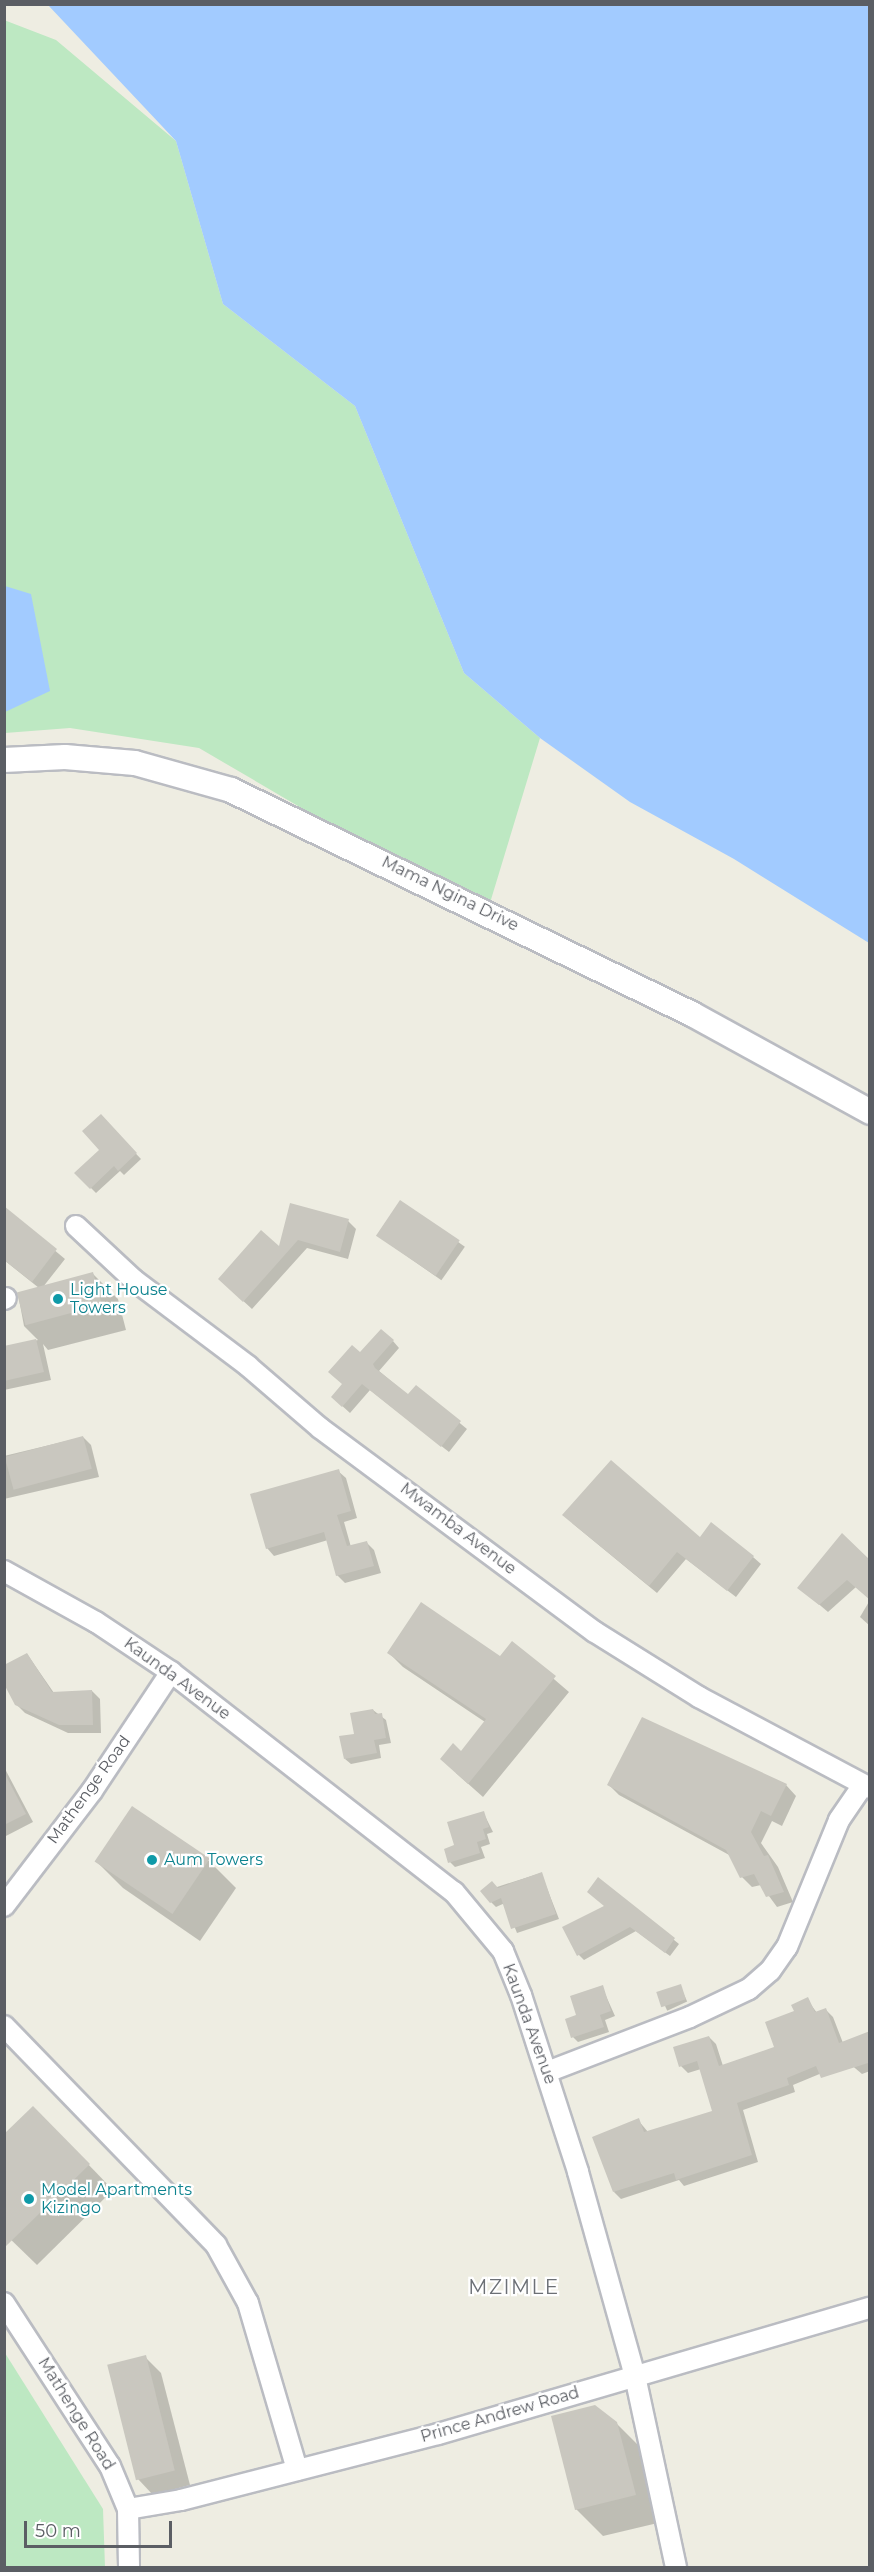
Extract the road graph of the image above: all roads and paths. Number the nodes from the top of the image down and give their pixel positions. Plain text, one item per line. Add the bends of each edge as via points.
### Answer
1 (4, 760) edge
2 (870, 1112) edge
3 (76, 1227) dead end
4 (4, 1571) edge
5 (171, 1672) junction
6 (866, 1786) edge
7 (4, 1906) edge
8 (4, 2026) edge
9 (547, 2072) junction
10 (4, 2303) edge
11 (870, 2308) edge
12 (635, 2376) junction
13 (297, 2469) junction
14 (128, 2509) junction
15 (129, 2568) edge
16 (676, 2568) edge

1 - 2 street, Mama Ngina Drive via 65,757 135,763 231,790 692,1014
3 - 6 street, Mwamba Avenue via 142,1287 248,1366 320,1428 586,1626 699,1697
4 - 5 street, Kaunda Avenue via 96,1622
5 - 7 street, Mathenge Road via 92,1791
5 - 9 street, Kaunda Avenue via 454,1892 503,1951
6 - 9 street via 839,1820 787,1947 770,1971 749,1989 690,2017
8 - 13 street via 216,2245 248,2303
9 - 12 street, Kaunda Avenue
10 - 14 street, Mathenge Road via 110,2466
11 - 12 street, Prince Andrew Road
12 - 13 street, Prince Andrew Road via 438,2434
12 - 16 street, Kaunda Avenue
13 - 14 street, Prince Andrew Road via 182,2500
14 - 15 street, Mathenge Road

